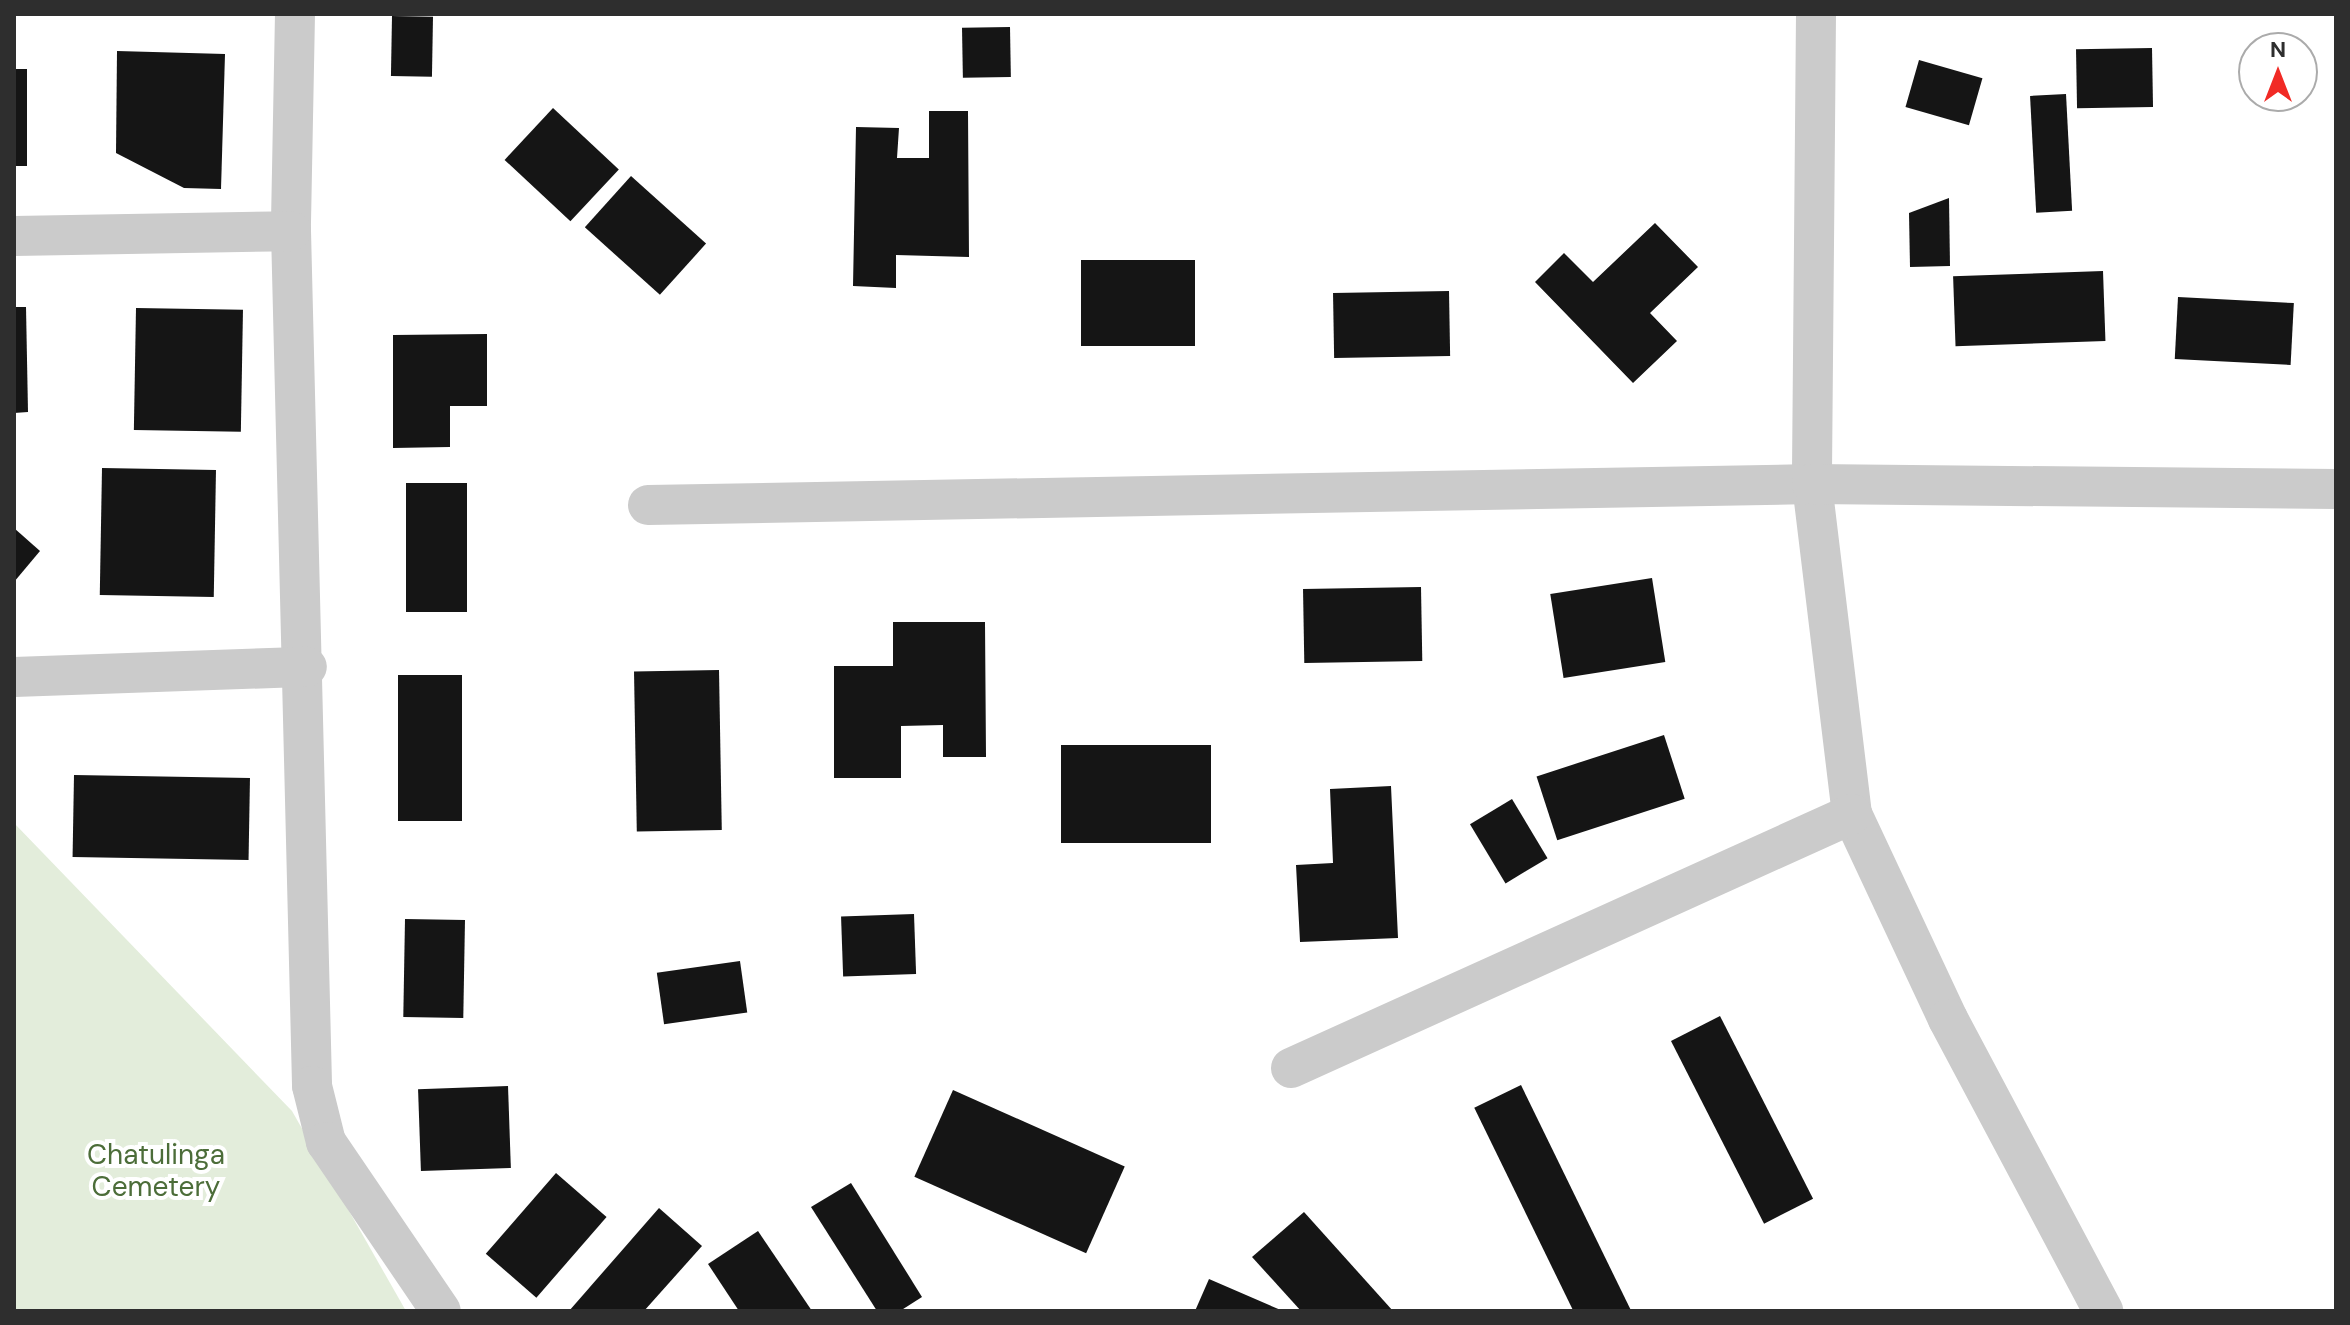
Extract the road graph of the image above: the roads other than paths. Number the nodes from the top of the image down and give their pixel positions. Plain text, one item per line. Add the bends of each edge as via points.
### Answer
1 (295, 14) edge
2 (1816, 14) edge
3 (291, 231) junction
4 (14, 236) edge
5 (1812, 484) junction
6 (2336, 489) edge
7 (648, 505) dead end
8 (307, 667) junction
9 (14, 677) edge
10 (1852, 814) junction
11 (1291, 1068) dead end
12 (441, 1311) edge
13 (2103, 1311) edge

1 - 3 street
2 - 5 street
3 - 4 street
3 - 8 street
5 - 6 street
5 - 7 street
5 - 10 street
8 - 9 street
8 - 12 street via 312,1086 326,1142
10 - 11 street
10 - 13 street via 1948,1019

